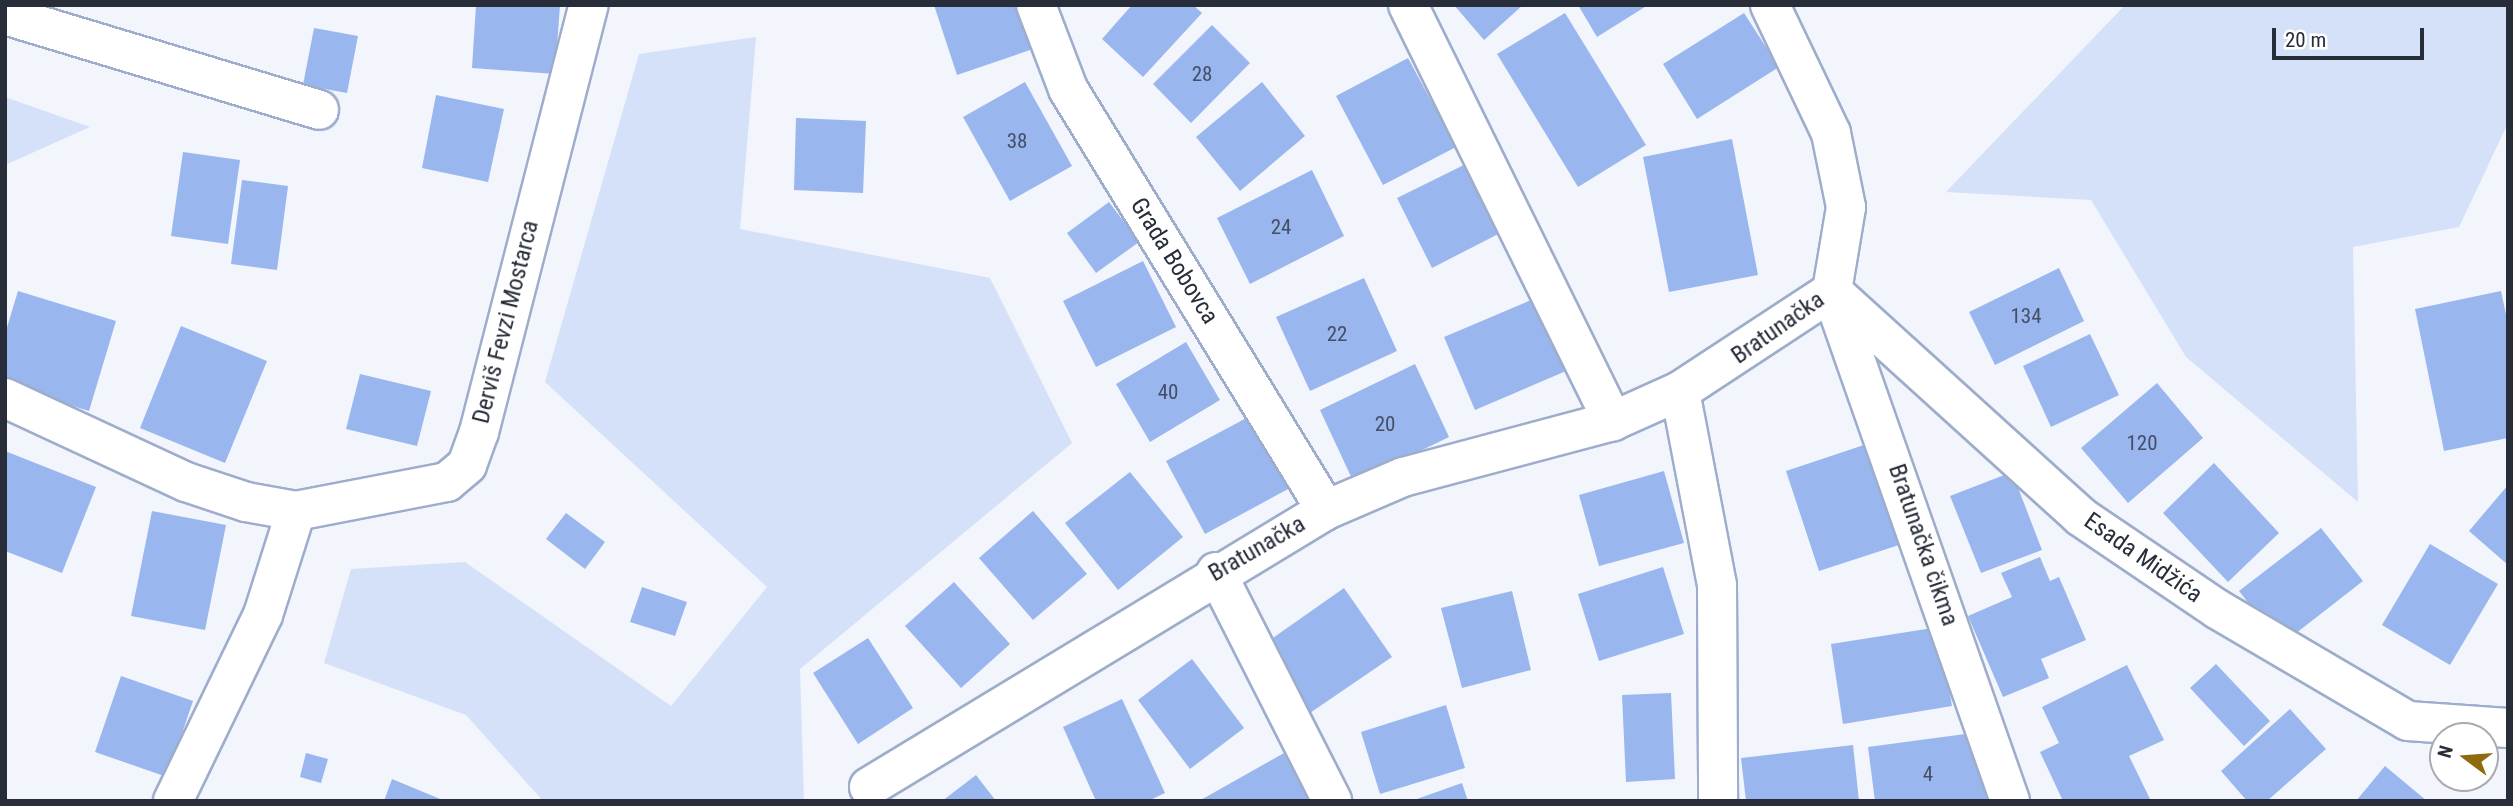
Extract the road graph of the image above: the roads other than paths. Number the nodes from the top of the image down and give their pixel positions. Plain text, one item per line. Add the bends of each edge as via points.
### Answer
1 (589, 5) edge
2 (1036, 5) edge
3 (1408, 5) edge
4 (1770, 5) edge
5 (5, 15) edge
6 (319, 110) dead end
7 (1832, 291) junction
8 (1681, 391) junction
9 (5, 398) edge
10 (1613, 421) junction
11 (296, 510) junction
12 (1326, 510) junction
13 (1216, 572) junction
14 (2508, 728) edge
15 (869, 787) dead end
16 (173, 801) edge
17 (1332, 801) edge
18 (1718, 801) edge
19 (2010, 801) edge

1 - 11 street, Derviš Fevzi Mostarca via 467,464 447,482
2 - 12 street, Grada Bobovca via 1068,89
3 - 10 street
4 - 7 street, Bratunačka via 1832,133 1846,207
5 - 6 street
7 - 8 street, Bratunačka
7 - 14 street, Esada Midžića via 2081,516 2217,609 2408,721
7 - 19 street, Bratunačka čikma
8 - 10 street, Bratunačka
8 - 18 street via 1717,585
9 - 11 street, Derviš Fevzi Mostarca via 186,482
10 - 12 street, Bratunačka via 1403,477
11 - 16 street via 263,615
12 - 13 street, Bratunačka
13 - 15 street, Bratunačka
13 - 17 street

